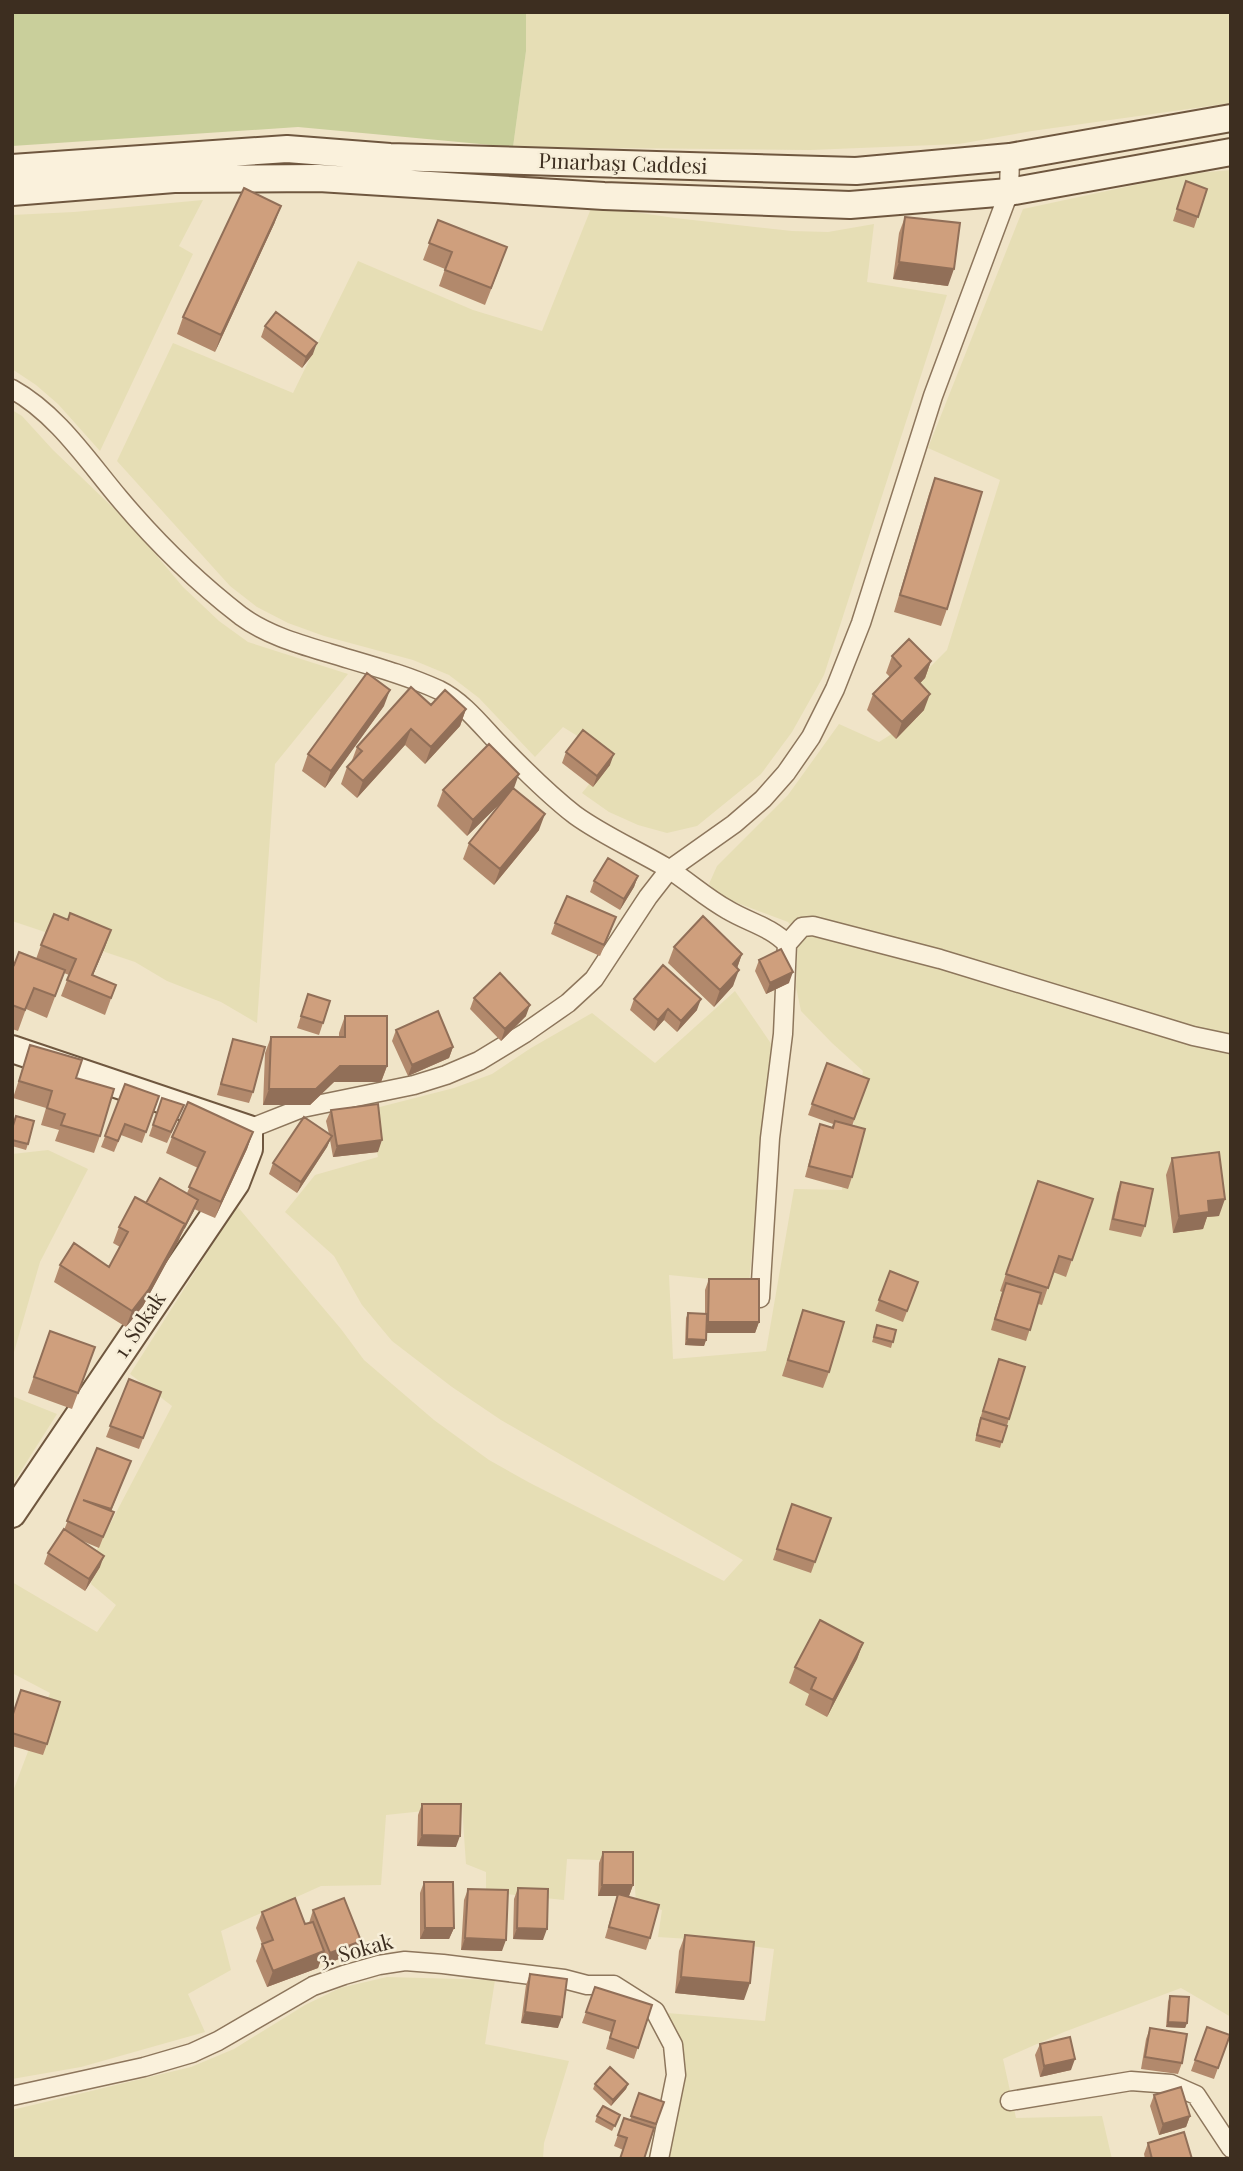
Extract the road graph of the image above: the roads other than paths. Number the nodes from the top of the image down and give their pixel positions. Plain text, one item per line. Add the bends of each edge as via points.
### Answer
1 (1231, 118) edge
2 (1231, 152) edge
3 (1010, 157) junction
4 (12, 168) edge
5 (12, 192) edge
6 (1009, 192) junction
7 (12, 389) edge
8 (669, 870) junction
9 (787, 944) junction
10 (1231, 1044) edge
11 (12, 1049) edge
12 (249, 1129) junction
13 (760, 1298) edge
14 (12, 1514) edge
15 (12, 2096) edge
16 (1010, 2101) dead end
17 (1231, 2148) edge
18 (659, 2159) edge

1 - 3 street, Pınarbaşı Caddesi
2 - 6 street
3 - 4 street, Pınarbaşı Caddesi via 856,171 390,157 287,149
3 - 6 street
5 - 6 street via 174,179 319,177 797,204 850,205
6 - 8 street via 933,396 835,690 811,737 763,799
7 - 8 street via 42,411 190,573 243,617 295,643 418,682 454,699 574,814
8 - 9 street via 702,895 768,929
8 - 12 street via 594,979 525,1033 446,1075 302,1108
9 - 10 street via 802,927 813,926 940,959 1193,1037
9 - 13 street
11 - 12 street
12 - 14 street, 1. Sokak via 248,1149 236,1183
15 - 18 street, 3. Sokak via 192,2053 313,1986 344,1975 405,1961 443,1964 587,1986 614,1985 655,2011 673,2045 676,2075
16 - 17 street via 1131,2081 1171,2084 1196,2095

